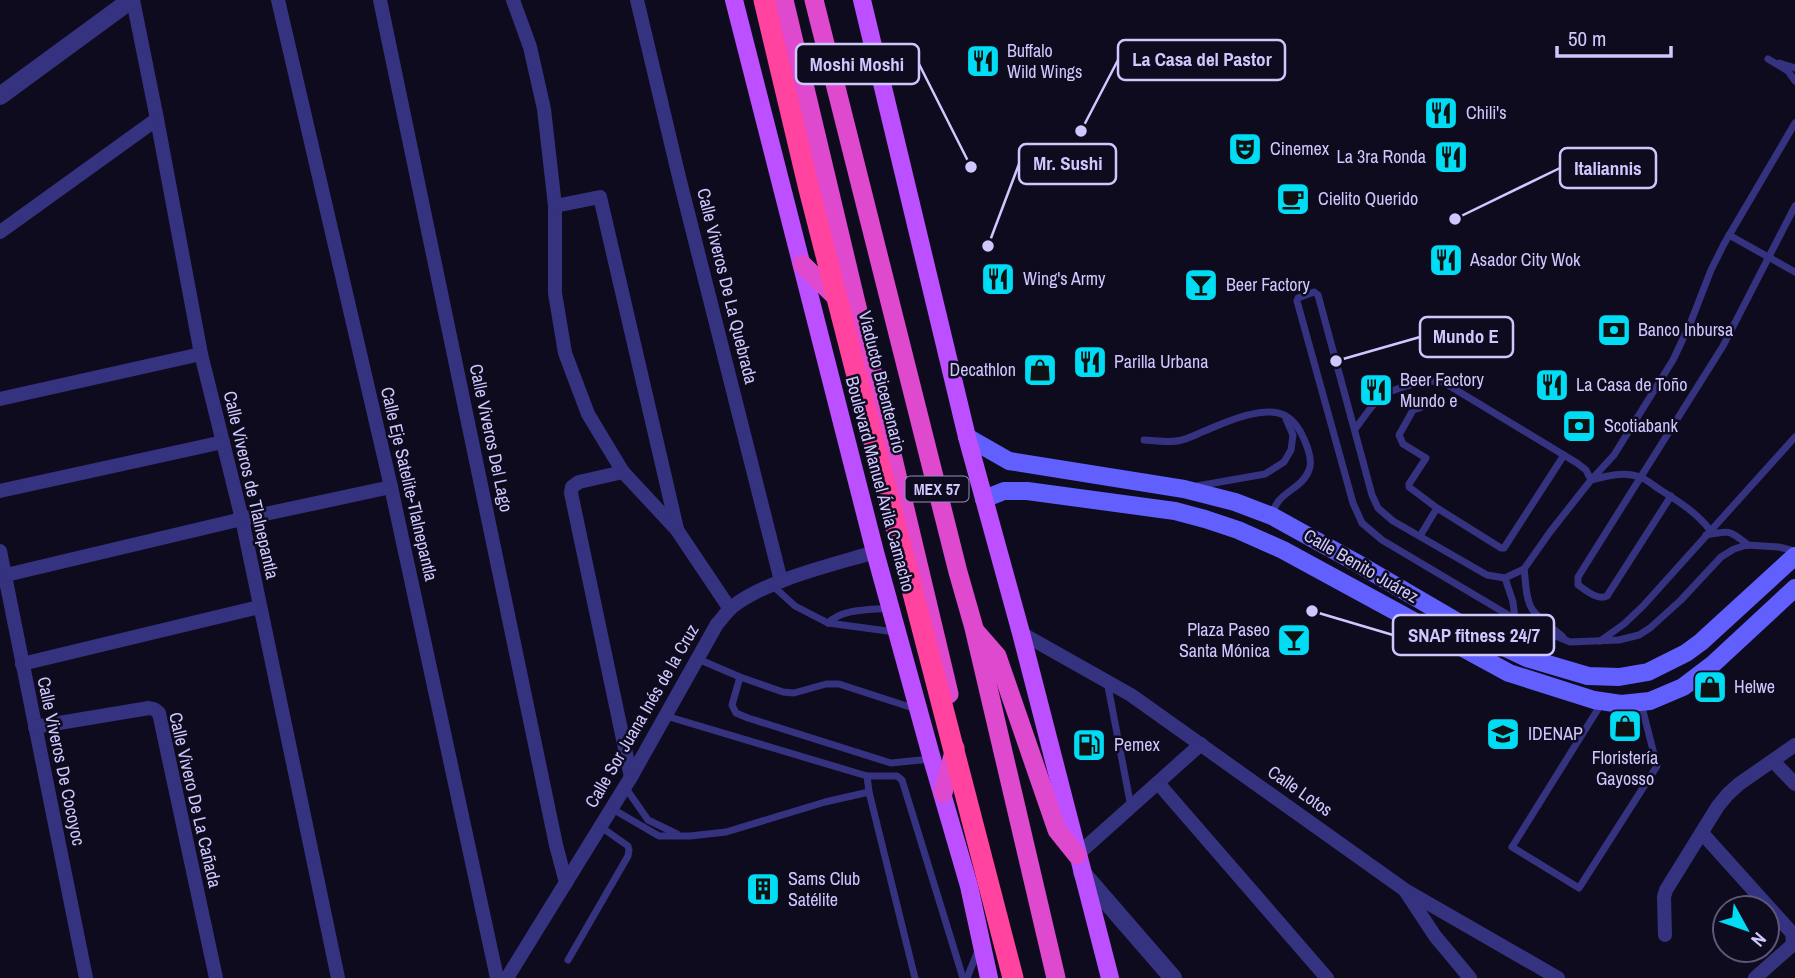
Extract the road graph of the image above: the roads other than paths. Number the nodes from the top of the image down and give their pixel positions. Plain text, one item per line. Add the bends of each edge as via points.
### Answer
1 (132, 0) edge
2 (278, 0) edge
3 (380, 0) edge
4 (513, 0) edge
5 (637, 0) edge
6 (734, 0) edge
7 (764, 0) edge
8 (784, 0) edge
9 (814, 0) edge
10 (826, 0) edge
11 (862, 0) edge
12 (821, 25) junction
13 (1795, 68) edge
14 (1795, 81) edge
15 (0, 96) edge
16 (157, 119) junction
17 (1794, 128) edge
18 (555, 206) junction
19 (1795, 206) edge
20 (0, 232) edge
21 (1729, 235) junction
22 (1769, 257) junction
23 (802, 264) junction
24 (1795, 272) edge
25 (860, 321) junction
26 (201, 354) junction
27 (0, 399) edge
28 (1420, 408) dead end
29 (1284, 415) junction
30 (1355, 429) junction
31 (967, 437) junction
32 (1795, 437) edge
33 (1144, 440) dead end
34 (223, 442) junction
35 (1564, 455) junction
36 (623, 472) junction
37 (1641, 477) junction
38 (1591, 480) junction
39 (391, 487) junction
40 (1184, 489) junction
41 (0, 491) edge
42 (1671, 496) junction
43 (985, 499) junction
44 (1437, 508) junction
45 (1175, 511) junction
46 (1272, 516) junction
47 (242, 519) junction
48 (677, 530) junction
49 (1708, 533) junction
50 (1420, 536) junction
51 (1748, 545) junction
52 (0, 551) edge
53 (875, 552) junction
54 (1795, 553) edge
55 (1524, 569) junction
56 (6, 575) junction
57 (1505, 578) junction
58 (776, 583) junction
59 (1795, 588) edge
60 (259, 607) junction
61 (730, 608) junction
62 (891, 608) junction
63 (1515, 620) junction
64 (828, 623) junction
65 (974, 628) junction
66 (898, 632) junction
67 (1021, 633) junction
68 (1599, 641) junction
69 (1570, 642) junction
70 (697, 659) junction
71 (22, 664) junction
72 (740, 677) junction
73 (1107, 681) junction
74 (1604, 701) junction
75 (1640, 702) junction
76 (920, 710) junction
77 (665, 716) junction
78 (35, 727) junction
79 (959, 733) junction
80 (1201, 744) junction
81 (1795, 745) edge
82 (932, 759) junction
83 (1773, 761) junction
84 (867, 776) junction
85 (628, 782) junction
86 (1158, 783) junction
87 (1795, 785) edge
88 (869, 792) junction
89 (943, 793) junction
90 (1131, 807) junction
91 (611, 808) junction
92 (600, 826) junction
93 (1702, 833) junction
94 (681, 836) junction
95 (1080, 864) junction
96 (566, 883) junction
97 (1405, 890) junction
98 (1665, 935) dead end
99 (981, 941) junction
100 (568, 960) dead end
101 (1010, 972) edge
102 (86, 978) edge
103 (216, 978) edge
104 (338, 978) edge
105 (497, 978) edge
106 (507, 978) edge
107 (915, 978) edge
108 (965, 978) edge
109 (989, 978) edge
110 (1022, 978) edge
111 (1056, 978) edge
112 (1110, 978) edge
113 (1173, 978) edge
114 (1327, 978) edge
115 (1470, 978) edge
116 (1558, 978) edge
117 (1755, 978) edge

1 - 15 street
1 - 16 street, Calle Viveros de Tlalnepantla
2 - 39 street, Calle Eje Satelite-Tlalnepantla
3 - 96 street, Calle Viveros Del Lago
4 - 18 street via 544,109
5 - 58 street, Calle Viveros De La Quebrada
6 - 23 main road, Boulevard Manuel Ávila Camacho
7 - 101 highway, Viaducto Bicentenario, bridge
8 - 25 highway, Boulevard Manuel Ávila Camacho / MEX 57
9 - 12 highway, MEX 57
10 - 12 highway
11 - 31 main road
12 - 65 highway, MEX 57
13 - 14 lane via 1768,59
16 - 20 street
16 - 26 street, Calle Viveros de Tlalnepantla
17 - 21 lane
18 - 36 street via 555,293 565,353 588,414
18 - 48 street via 600,197
19 - 22 lane
21 - 22 lane
21 - 38 lane via 1673,360 1614,455
22 - 24 lane
22 - 37 lane via 1723,346
23 - 25 highway
23 - 53 main road, Boulevard Manuel Ávila Camacho
25 - 79 highway, Boulevard Manuel Ávila Camacho / MEX 57
26 - 27 street
26 - 34 street, Calle Viveros de Tlalnepantla
28 - 44 lane via 1413,410 1399,438 1426,458 1408,485
29 - 33 lane via 1266,412 1241,417 1183,440
29 - 40 lane via 1293,435 1284,462 1265,474
29 - 46 lane via 1300,430 1310,451 1310,469 1280,498
30 - 35 lane via 1387,392 1436,380
30 - 50 lane via 1378,508
30 - 63 lane via 1318,295 1301,296 1297,301 1362,523 1382,540
31 - 40 main road, Calle Benito Juárez via 1009,461
31 - 43 main road
32 - 49 lane
34 - 41 street
34 - 47 street, Calle Viveros de Tlalnepantla
35 - 38 lane via 1586,470
35 - 44 lane via 1503,549
36 - 48 street
36 - 85 street via 579,482 570,493
37 - 38 lane via 1608,475
37 - 42 lane
37 - 42 lane via 1578,578 1578,585 1599,597 1607,596
38 - 55 lane
39 - 47 street
39 - 105 street, Calle Eje Satelite-Tlalnepantla
40 - 45 street
40 - 46 main road, Calle Benito Juárez
42 - 49 lane via 1701,518
43 - 45 main road, Calle Benito Juárez via 1004,491 1027,491
43 - 67 main road
44 - 50 lane
45 - 74 main road, Calle Benito Juárez via 1238,530 1283,550 1510,673
46 - 54 main road, Calle Benito Juárez via 1485,638 1527,658 1587,676 1648,672 1686,653
47 - 56 street
47 - 60 street, Calle Viveros de Tlalnepantla
48 - 61 street
49 - 51 lane via 1732,532
49 - 68 lane via 1643,606
50 - 57 lane via 1487,575
51 - 54 lane
51 - 68 lane via 1721,557 1650,628 1639,635
52 - 56 street, Calle Viveros De Cocoyoc
53 - 58 street, Calle Sor Juana Inés de la Cruz
53 - 62 main road, Boulevard Manuel Ávila Camacho
55 - 57 lane
55 - 69 lane via 1530,607
56 - 71 street, Calle Viveros De Cocoyoc
57 - 63 lane
58 - 61 street, Calle Sor Juana Inés de la Cruz
58 - 64 lane via 795,606
59 - 75 main road, Calle Benito Juárez via 1698,677 1667,695
60 - 71 street
60 - 104 street, Calle Viveros de Tlalnepantla
61 - 70 street, Calle Sor Juana Inés de la Cruz
62 - 64 lane via 843,614
62 - 66 main road, Boulevard Manuel Ávila Camacho
63 - 69 lane
64 - 66 lane
65 - 95 highway via 996,656 1057,830
65 - 111 highway, MEX 57
66 - 76 main road, Boulevard Manuel Ávila Camacho
67 - 73 street, Calle Lotos
67 - 95 main road
68 - 69 lane
70 - 72 lane
70 - 77 street, Calle Sor Juana Inés de la Cruz
71 - 78 street, Calle Viveros De Cocoyoc
72 - 76 lane via 794,693 839,684
72 - 82 lane via 732,705 736,713 891,763
73 - 80 street, Calle Lotos
73 - 90 lane
74 - 75 main road, Calle Benito Juárez
74 - 75 lane via 1512,847 1579,888 1657,766
76 - 82 main road, Boulevard Manuel Ávila Camacho
77 - 84 lane
77 - 85 street, Calle Sor Juana Inés de la Cruz
78 - 102 street, Calle Viveros De Cocoyoc
78 - 103 street, Calle Vivero De La Cañada via 149,708 159,713
79 - 89 highway
79 - 110 highway, Boulevard Manuel Ávila Camacho / MEX 57
80 - 86 street
80 - 97 street, Calle Lotos
81 - 83 street
82 - 89 main road, Boulevard Manuel Ávila Camacho
83 - 87 street
83 - 93 street via 1728,794
84 - 88 lane
84 - 108 lane via 902,780
85 - 91 street, Calle Sor Juana Inés de la Cruz
85 - 94 lane via 648,820
86 - 90 street
86 - 114 street
88 - 94 lane via 726,832
88 - 107 lane
89 - 99 main road, Boulevard Manuel Ávila Camacho
90 - 95 street
91 - 92 street, Calle Sor Juana Inés de la Cruz
91 - 94 lane via 659,836
92 - 96 street, Calle Sor Juana Inés de la Cruz
92 - 100 lane via 628,846 628,856
93 - 98 street via 1666,890
93 - 117 street via 1792,933 1790,947
95 - 112 main road
95 - 113 street
96 - 106 street, Calle Sor Juana Inés de la Cruz
97 - 115 street
97 - 116 street, Calle Lotos
99 - 108 lane
99 - 109 main road, Boulevard Manuel Ávila Camacho

